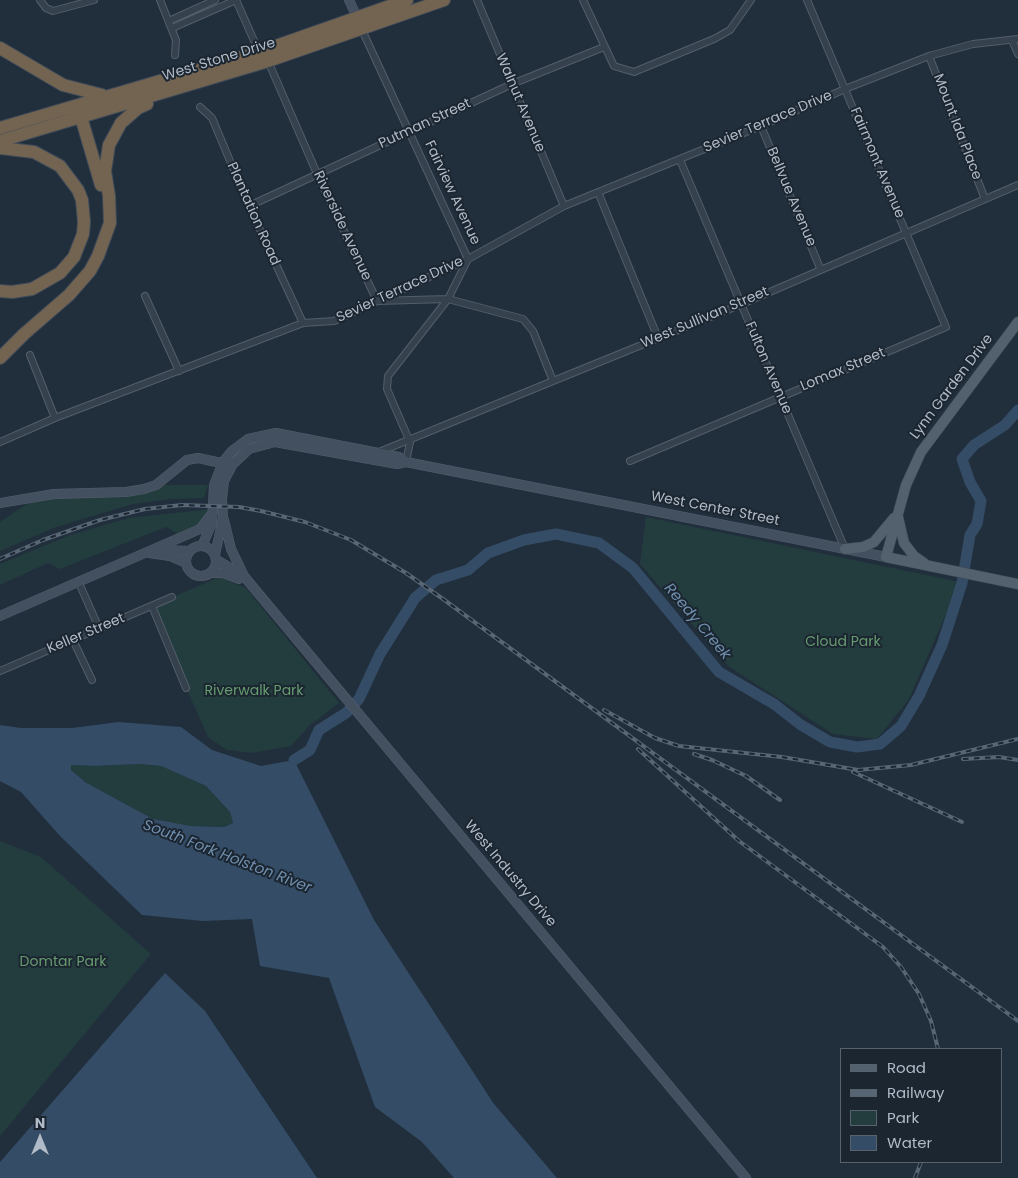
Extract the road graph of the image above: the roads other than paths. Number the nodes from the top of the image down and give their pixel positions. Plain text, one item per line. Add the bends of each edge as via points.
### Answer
1 (40, 0) edge
2 (94, 0) edge
3 (160, 0) edge
4 (215, 0) edge
5 (236, 0) edge
6 (349, 0) edge
7 (407, 0) edge
8 (444, 0) edge
9 (477, 0) edge
10 (584, 0) edge
11 (751, 0) edge
12 (807, 0) edge
13 (168, 21) junction
14 (360, 24) junction
15 (172, 28) junction
16 (1015, 40) edge
17 (604, 47) junction
18 (0, 48) edge
19 (1018, 54) edge
20 (175, 55) dead end
21 (929, 56) junction
22 (263, 57) junction
23 (512, 84) junction
24 (180, 89) junction
25 (845, 89) junction
26 (107, 96) junction
27 (69, 107) junction
28 (200, 107) dead end
29 (81, 117) junction
30 (761, 126) junction
31 (0, 128) edge
32 (407, 132) junction
33 (0, 141) edge
34 (0, 148) edge
35 (680, 160) junction
36 (318, 176) junction
37 (1018, 185) edge
38 (598, 192) junction
39 (985, 199) junction
40 (249, 206) junction
41 (564, 206) junction
42 (906, 233) junction
43 (105, 240) junction
44 (468, 259) junction
45 (820, 268) junction
46 (0, 291) edge
47 (146, 296) dead end
48 (448, 299) junction
49 (377, 301) junction
50 (742, 304) junction
51 (1018, 322) edge
52 (303, 324) junction
53 (946, 326) joint
54 (658, 338) junction
55 (30, 355) dead end
56 (0, 358) edge
57 (179, 371) junction
58 (553, 381) junction
59 (780, 396) junction
60 (55, 418) junction
61 (0, 442) edge
62 (410, 442) junction
63 (379, 452) junction
64 (630, 461) dead end
65 (406, 462) junction
66 (227, 464) junction
67 (0, 503) edge
68 (212, 511) junction
69 (897, 513) junction
70 (224, 518) junction
71 (202, 546) junction
72 (845, 549) junction
73 (190, 551) junction
74 (151, 552) junction
75 (886, 557) junction
76 (216, 558) junction
77 (186, 563) junction
78 (928, 566) junction
79 (211, 573) junction
80 (244, 576) junction
81 (79, 583) junction
82 (1018, 584) edge
83 (253, 587) junction
84 (172, 597) dead end
85 (152, 606) junction
86 (0, 616) edge
87 (99, 628) junction
88 (73, 640) junction
89 (0, 671) edge
90 (92, 680) dead end
91 (186, 688) dead end
92 (746, 1178) edge

1 - 2 street via 53,11
3 - 13 street
4 - 13 street
5 - 15 street
5 - 22 street, Riverside Avenue
6 - 14 main road, Fairview Avenue
7 - 14 highway, West Stone Drive
8 - 14 highway, West Stone Drive
9 - 23 street, Walnut Avenue
10 - 17 street
11 - 17 street via 730,30 714,40 634,72 614,66
12 - 25 street, Fairmont Avenue
13 - 15 street
14 - 22 highway, West Stone Drive
14 - 22 highway, West Stone Drive via 309,35 300,44
14 - 32 street, Fairview Avenue
15 - 20 street via 176,40
16 - 19 street
16 - 21 street, Sevier Terrace Drive via 973,44
17 - 23 street, Putman Street
18 - 26 highway via 64,85
21 - 25 street, Sevier Terrace Drive
21 - 39 street, Mount Ida Place
22 - 24 highway, West Stone Drive via 201,77 194,84
22 - 26 highway, West Stone Drive
22 - 36 street, Riverside Avenue
23 - 32 street, Putman Street
23 - 41 street, Walnut Avenue
24 - 29 highway, West Stone Drive
24 - 43 highway via 138,108 121,122 112,138 105,162 110,212
25 - 30 street, Sevier Terrace Drive
25 - 42 street, Fairmont Avenue
26 - 27 highway, West Stone Drive
27 - 29 highway
27 - 31 highway, West Stone Drive
28 - 40 street, Plantation Road via 212,118
29 - 33 highway, West Stone Drive
29 - 43 highway via 104,202
30 - 35 street, Sevier Terrace Drive
30 - 45 street, Bellvue Avenue
32 - 36 street, Putman Street
32 - 44 street, Fairview Avenue
34 - 46 highway via 34,152 60,166 78,190 84,222 74,257 60,273 32,289
35 - 38 street, Sevier Terrace Drive
35 - 50 street, Fulton Avenue
36 - 40 street, Putman Street
36 - 49 street, Riverside Avenue
37 - 39 street, West Sullivan Street
38 - 41 street, Sevier Terrace Drive
38 - 54 street
39 - 42 street, West Sullivan Street
40 - 52 street, Plantation Road
41 - 44 street, Sevier Terrace Drive
42 - 45 street, West Sullivan Street
42 - 53 street, Fairmont Avenue
43 - 56 highway via 81,282
44 - 48 street, Fairview Avenue
44 - 49 street, Sevier Terrace Drive
45 - 50 street, West Sullivan Street
47 - 57 street
48 - 49 street
48 - 58 street via 523,319 533,331
48 - 62 street, Fairview Avenue via 388,376 387,389
49 - 52 street, Sevier Terrace Drive via 334,322
50 - 54 street, West Sullivan Street
50 - 59 street, Fulton Avenue
51 - 69 main road, Lynn Garden Drive via 922,452
52 - 57 street, Sevier Terrace Drive
53 - 59 street, Lomax Street
54 - 58 street, West Sullivan Street
55 - 60 street
57 - 60 street, Sevier Terrace Drive
58 - 62 street, West Sullivan Street
59 - 64 street, Lomax Street
59 - 72 street, Fulton Avenue
60 - 61 street, Sevier Terrace Drive
62 - 63 street, West Sullivan Street
62 - 65 street
63 - 65 main road, West Center Street via 399,456
63 - 66 main road, West Center Street via 276,433 248,440 232,451
65 - 66 main road, West Center Street via 397,464 275,442 249,449
65 - 72 main road, West Center Street
66 - 67 main road via 198,458 187,460 156,485 135,490 54,494
66 - 68 main road, West Center Street via 214,485
66 - 70 main road, West Center Street via 222,490
68 - 71 main road, West Center Street via 210,531
68 - 74 main road via 200,529
69 - 72 main road via 874,542
69 - 75 main road, Lynn Garden Drive
69 - 78 main road via 904,543
70 - 76 main road, West Center Street
70 - 80 main road via 231,549
71 - 73 main road
71 - 76 main road via 208,547
72 - 75 main road, West Center Street
73 - 74 main road
73 - 77 main road
74 - 77 main road
74 - 81 main road
75 - 78 main road, West Center Street
76 - 79 main road
76 - 80 main road, West Industry Drive
77 - 79 main road via 189,570 198,576
78 - 82 main road, West Center Street
79 - 83 main road, West Industry Drive via 223,573
80 - 83 main road, West Industry Drive
81 - 86 main road
81 - 87 street
83 - 92 main road, West Industry Drive
84 - 85 street, Keller Street
85 - 87 street, Keller Street
85 - 91 street
87 - 88 street, Keller Street
88 - 89 street, Keller Street
88 - 90 street

